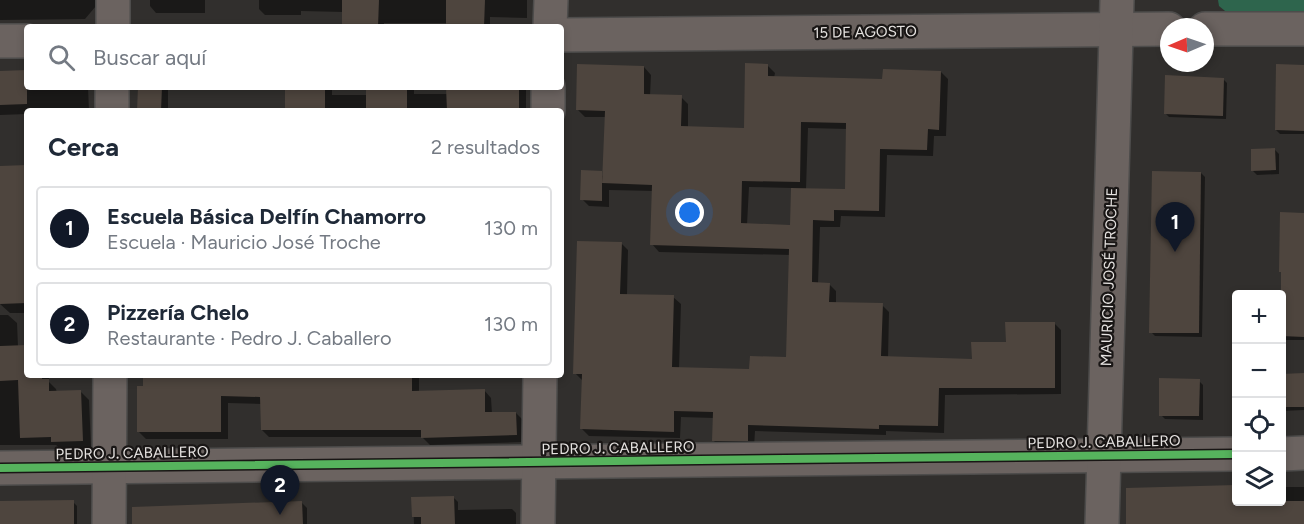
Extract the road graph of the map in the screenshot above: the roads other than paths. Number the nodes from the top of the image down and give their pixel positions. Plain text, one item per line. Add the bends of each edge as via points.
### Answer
1 (113, 0) edge
2 (551, 0) edge
3 (1116, 15) edge
4 (113, 24) edge
5 (550, 24) edge
6 (1160, 27) edge
7 (1214, 29) edge
8 (1304, 29) edge
9 (564, 35) edge
10 (0, 41) edge
11 (24, 41) edge
12 (112, 90) edge
13 (548, 90) edge
14 (112, 108) edge
15 (548, 108) edge
16 (110, 378) edge
17 (540, 378) edge
18 (1304, 453) edge
19 (1232, 454) edge
20 (1286, 454) edge
21 (1104, 456) junction
22 (538, 462) junction
23 (109, 467) junction
24 (0, 468) edge
25 (109, 524) edge
26 (538, 524) edge
27 (1102, 524) edge

1 - 4 street
2 - 5 street
3 - 6 street, 15 DE AGOSTO
3 - 9 street, 15 DE AGOSTO
3 - 21 street, MAURICIO JOSÉ TROCHE
7 - 8 street
10 - 11 street
12 - 14 street
13 - 15 street
16 - 23 street
17 - 22 street
18 - 20 street
19 - 21 street, PEDRO J. CABALLERO
21 - 22 street, PEDRO J. CABALLERO
21 - 27 street, MAURICIO JOSÉ TROCHE
22 - 23 street, PEDRO J. CABALLERO
22 - 26 street
23 - 24 street, PEDRO J. CABALLERO
23 - 25 street

